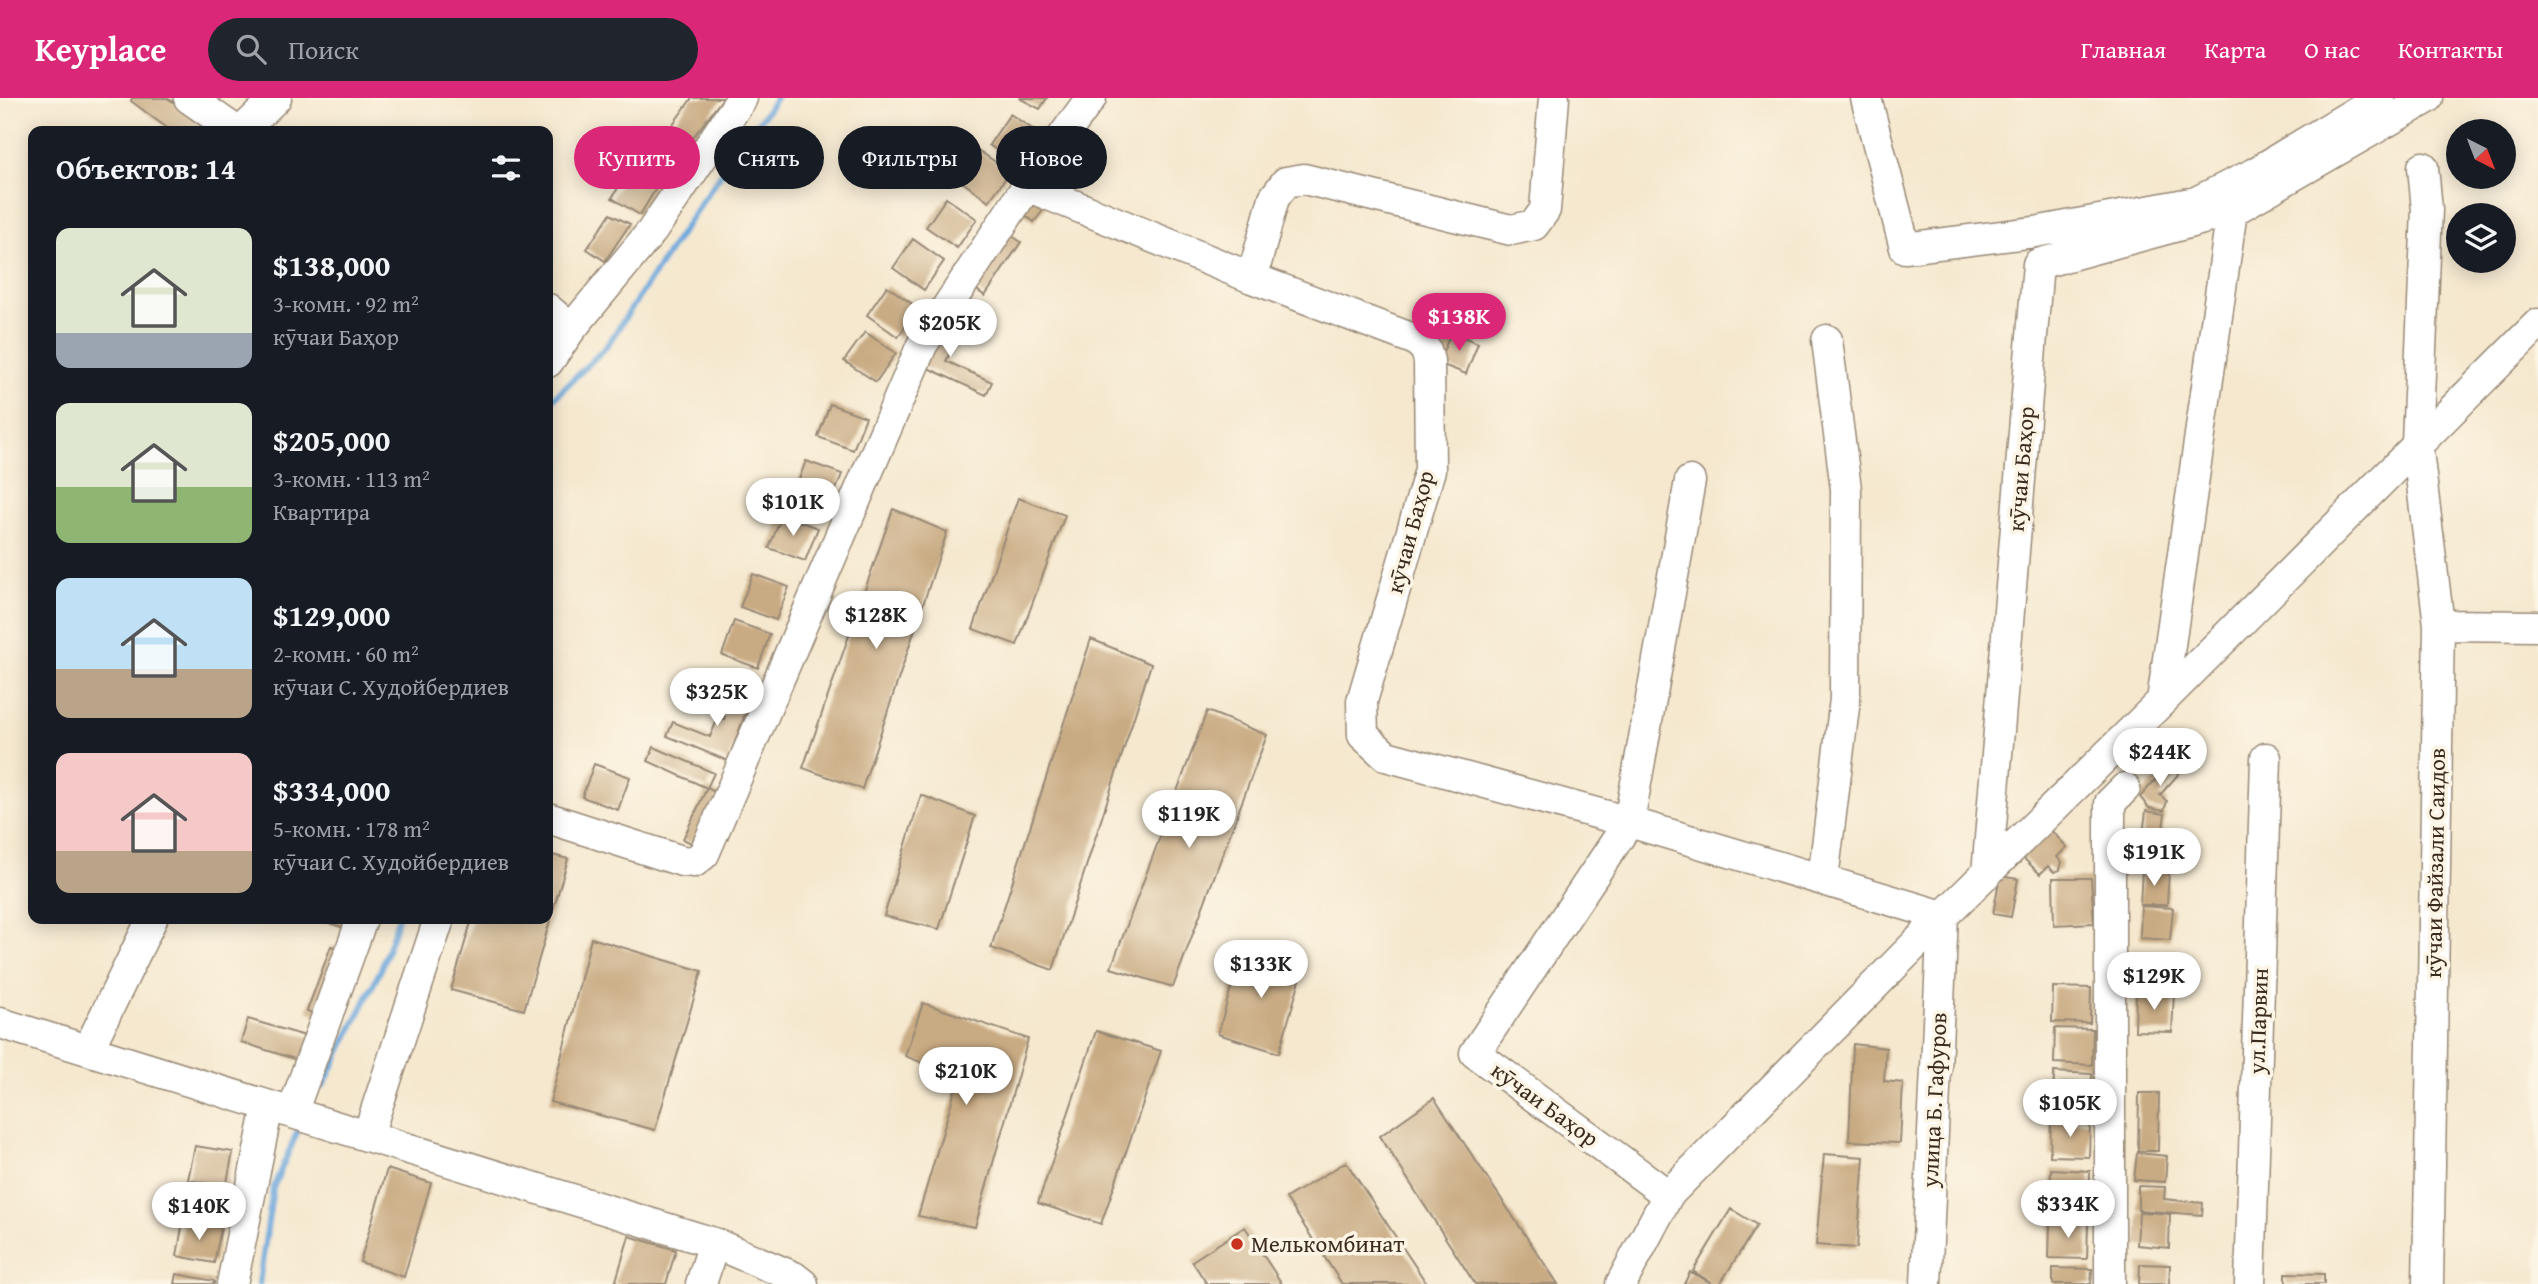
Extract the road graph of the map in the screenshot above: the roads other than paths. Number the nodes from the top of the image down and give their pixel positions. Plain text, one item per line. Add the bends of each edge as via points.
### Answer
1 (189, 98) edge
2 (276, 98) edge
3 (742, 98) edge
4 (1091, 98) edge
5 (1554, 98) edge
6 (1866, 98) edge
7 (2379, 98) edge
8 (2428, 98) edge
9 (229, 126) edge
10 (247, 126) edge
11 (1071, 126) edge
12 (2423, 167) dead end
13 (1025, 189) edge
14 (1034, 189) edge
15 (2232, 211) junction
16 (1252, 278) junction
17 (553, 314) edge
18 (2538, 324) edge
19 (570, 329) junction
20 (1827, 340) dead end
21 (553, 354) edge
22 (2417, 443) junction
23 (1690, 481) dead end
24 (2439, 625) junction
25 (2538, 626) edge
26 (2162, 701) junction
27 (2266, 758) dead end
28 (2125, 788) dead end
29 (553, 820) edge
30 (1629, 822) junction
31 (1987, 874) junction
32 (1823, 878) junction
33 (1943, 916) junction
34 (150, 924) edge
35 (360, 924) edge
36 (437, 924) edge
37 (0, 1023) edge
38 (88, 1050) junction
39 (280, 1110) junction
40 (368, 1135) junction
41 (1668, 1195) junction
42 (713, 1243) junction
43 (232, 1284) edge
44 (701, 1284) edge
45 (803, 1284) edge
46 (1620, 1284) edge
47 (1926, 1284) edge
48 (2110, 1284) edge
49 (2250, 1284) edge
50 (2428, 1284) edge

1 - 9 street
2 - 10 street
3 - 19 street via 652,231
4 - 11 street
5 - 16 street via 1545,210 1534,225 1511,230 1304,179 1286,182 1274,198
6 - 7 street via 1905,248 2035,232 2196,202 2253,174
8 - 15 street, кӯчаи Баҳор
12 - 22 street via 2427,210
13 - 29 street via 922,345 704,854 694,862 682,861
14 - 16 street, кӯчаи Баҳор
15 - 26 street
15 - 31 street, кӯчаи Баҳор via 2038,264
16 - 30 street, кӯчаи Баҳор via 1416,341 1429,361 1430,470 1362,701 1363,735 1386,756
17 - 19 street
18 - 22 street
19 - 21 street
20 - 32 street via 1846,489 1845,685
22 - 24 street, кӯчаи Файзали Саидов
22 - 26 street
23 - 30 street, кӯчаи Баҳор
24 - 25 street
24 - 50 street, кӯчаи Файзали Саидов
26 - 31 street
27 - 49 street, ул.Парвин
28 - 48 street via 2110,803
30 - 32 street, кӯчаи Баҳор
30 - 41 street, кӯчаи Баҳор via 1475,1053
31 - 33 street
32 - 33 street, кӯчаи Баҳор
33 - 41 street
33 - 47 street, улица Б. Гафуров
34 - 38 street
35 - 39 street
36 - 40 street
37 - 38 street
38 - 39 street
39 - 40 street
39 - 43 street
40 - 42 street
41 - 46 street
42 - 44 street
42 - 45 street

